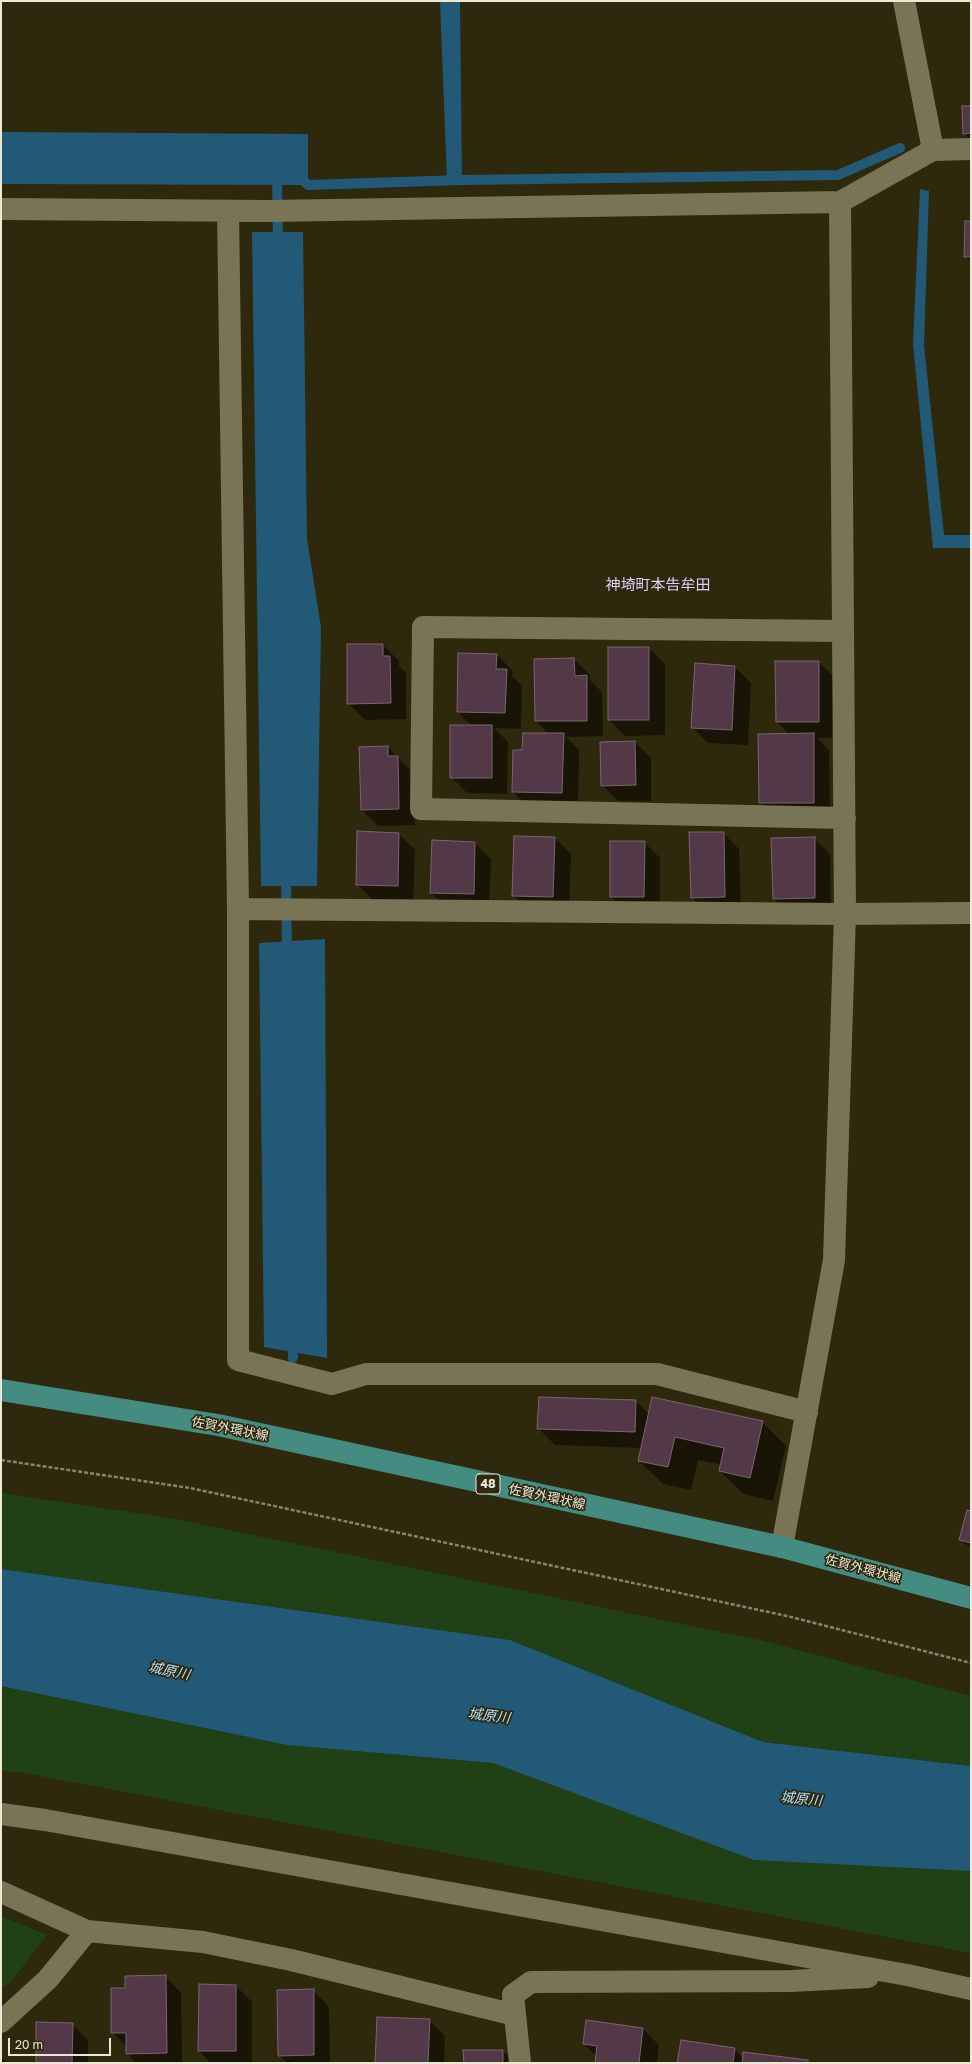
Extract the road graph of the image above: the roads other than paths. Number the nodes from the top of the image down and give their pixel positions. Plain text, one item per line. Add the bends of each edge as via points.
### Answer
1 (904, 1) edge
2 (971, 149) edge
3 (933, 150) junction
4 (840, 202) junction
5 (1, 209) edge
6 (228, 211) junction
7 (843, 631) junction
8 (845, 818) junction
9 (238, 909) junction
10 (845, 914) junction
11 (971, 914) edge
12 (1, 1390) edge
13 (807, 1412) junction
14 (782, 1547) junction
15 (971, 1598) edge
16 (1, 1814) edge
17 (1, 1892) edge
18 (87, 1931) junction
19 (907, 1975) junction
20 (971, 1989) edge
21 (515, 2015) junction
22 (1, 2022) edge
23 (520, 2063) edge

1 - 3 street
2 - 3 street
3 - 4 street
4 - 6 street
4 - 7 street
5 - 6 street
6 - 9 street
7 - 8 street
7 - 8 street via 423,627 421,809
8 - 10 street
9 - 10 street
9 - 13 street via 238,1360 332,1384 366,1374 657,1374
10 - 11 street
10 - 13 street via 834,1260
12 - 14 main road, 佐賀外環状線 / 48 via 218,1426
13 - 14 street
14 - 15 main road, 佐賀外環状線 / 48
16 - 19 street via 53,1821
17 - 18 street
18 - 21 street via 203,1942 291,1960
18 - 22 street via 48,1979
19 - 20 street
19 - 21 street via 790,1981 531,1982 513,1995
21 - 23 street

